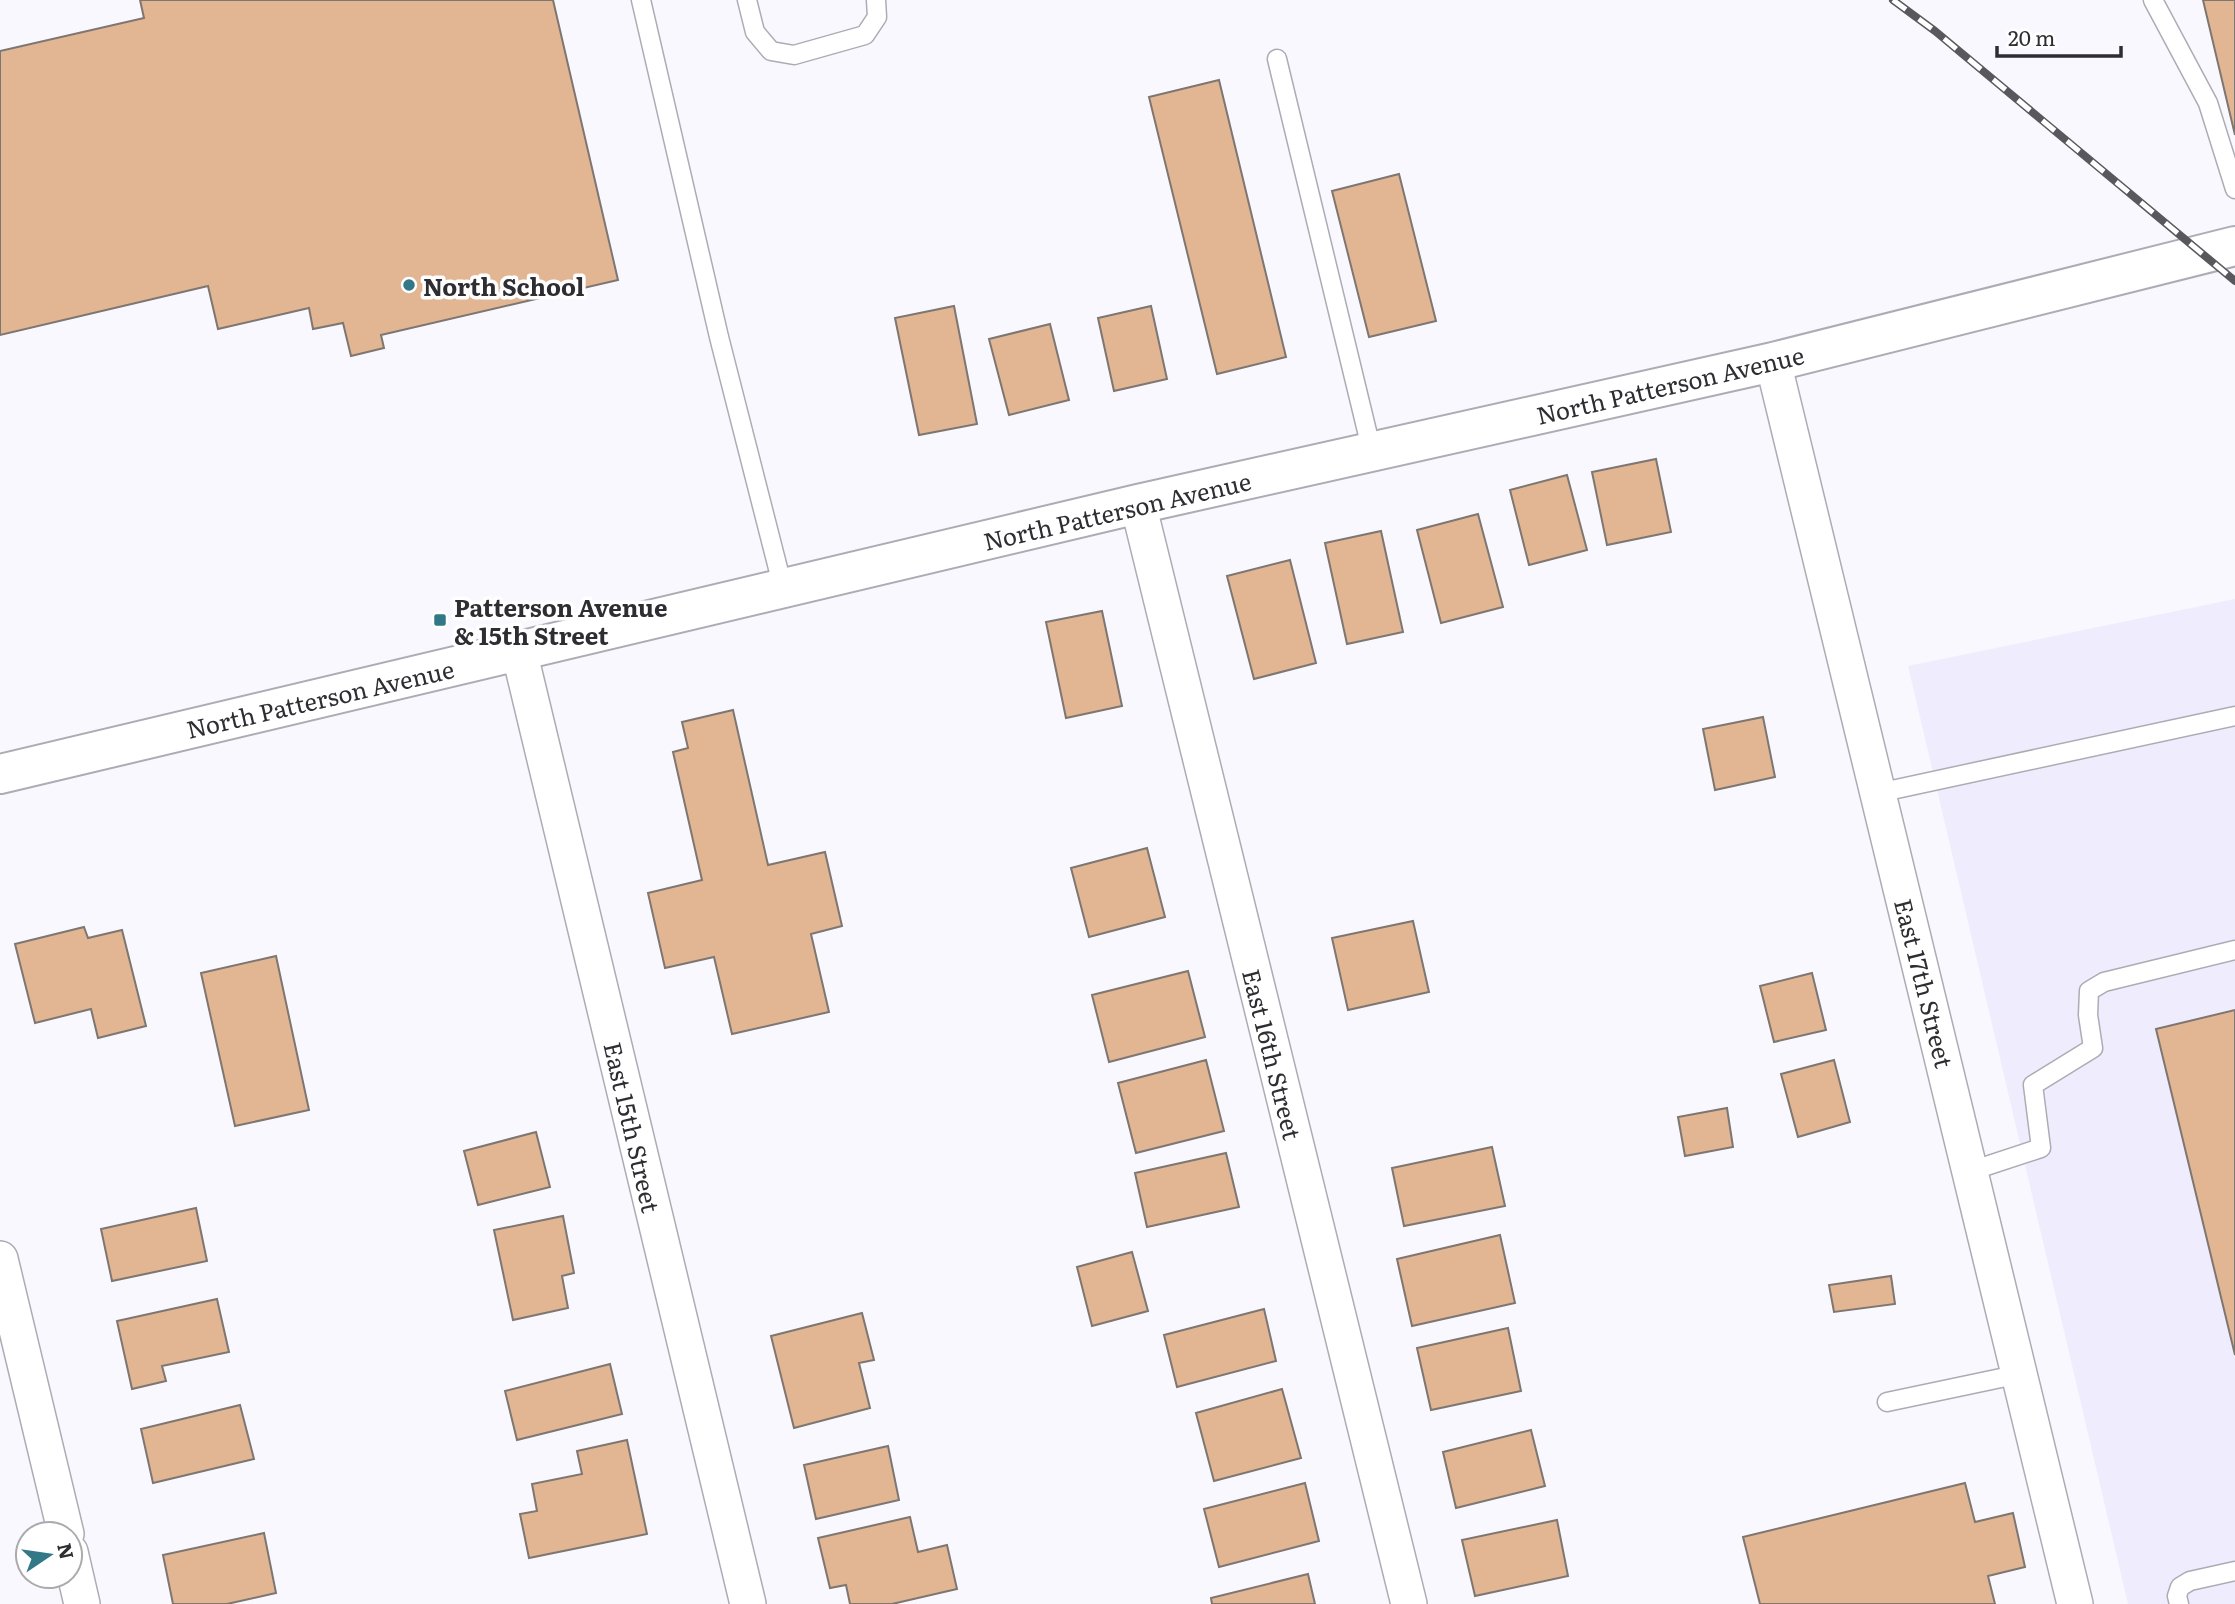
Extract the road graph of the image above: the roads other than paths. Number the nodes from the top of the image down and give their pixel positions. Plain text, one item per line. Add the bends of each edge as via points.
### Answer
1 (641, 0) edge
2 (747, 0) edge
3 (876, 0) edge
4 (2153, 0) edge
5 (1277, 59) dead end
6 (2235, 190) edge
7 (2235, 246) edge
8 (1773, 362) junction
9 (1372, 452) junction
10 (1138, 504) junction
11 (783, 588) junction
12 (519, 651) junction
13 (2235, 716) edge
14 (0, 774) edge
15 (1878, 793) junction
16 (2235, 950) edge
17 (1970, 1171) junction
18 (0, 1259) edge
19 (2020, 1374) junction
20 (1887, 1402) dead end
21 (63, 1520) edge
22 (2235, 1571) edge
23 (748, 1604) edge
24 (1409, 1604) edge
25 (2075, 1604) edge
26 (2179, 1604) edge

1 - 11 lane
2 - 3 lane via 755,32 771,51 794,55 865,35 877,18
4 - 6 lane via 2208,103
5 - 9 lane
7 - 8 main road, North Patterson Avenue
8 - 9 main road, North Patterson Avenue
8 - 15 street, East 17th Street
9 - 10 main road, North Patterson Avenue
10 - 11 main road, North Patterson Avenue
10 - 24 street, East 16th Street
11 - 12 main road, North Patterson Avenue
12 - 14 main road, North Patterson Avenue
12 - 23 street, East 15th Street
13 - 15 lane
15 - 17 street, East 17th Street
16 - 17 lane via 2104,982 2089,991 2093,1048 2033,1085 2041,1147
17 - 19 street, East 17th Street
18 - 21 street
19 - 20 lane
19 - 25 street, East 17th Street
22 - 26 lane via 2190,1581 2180,1587

